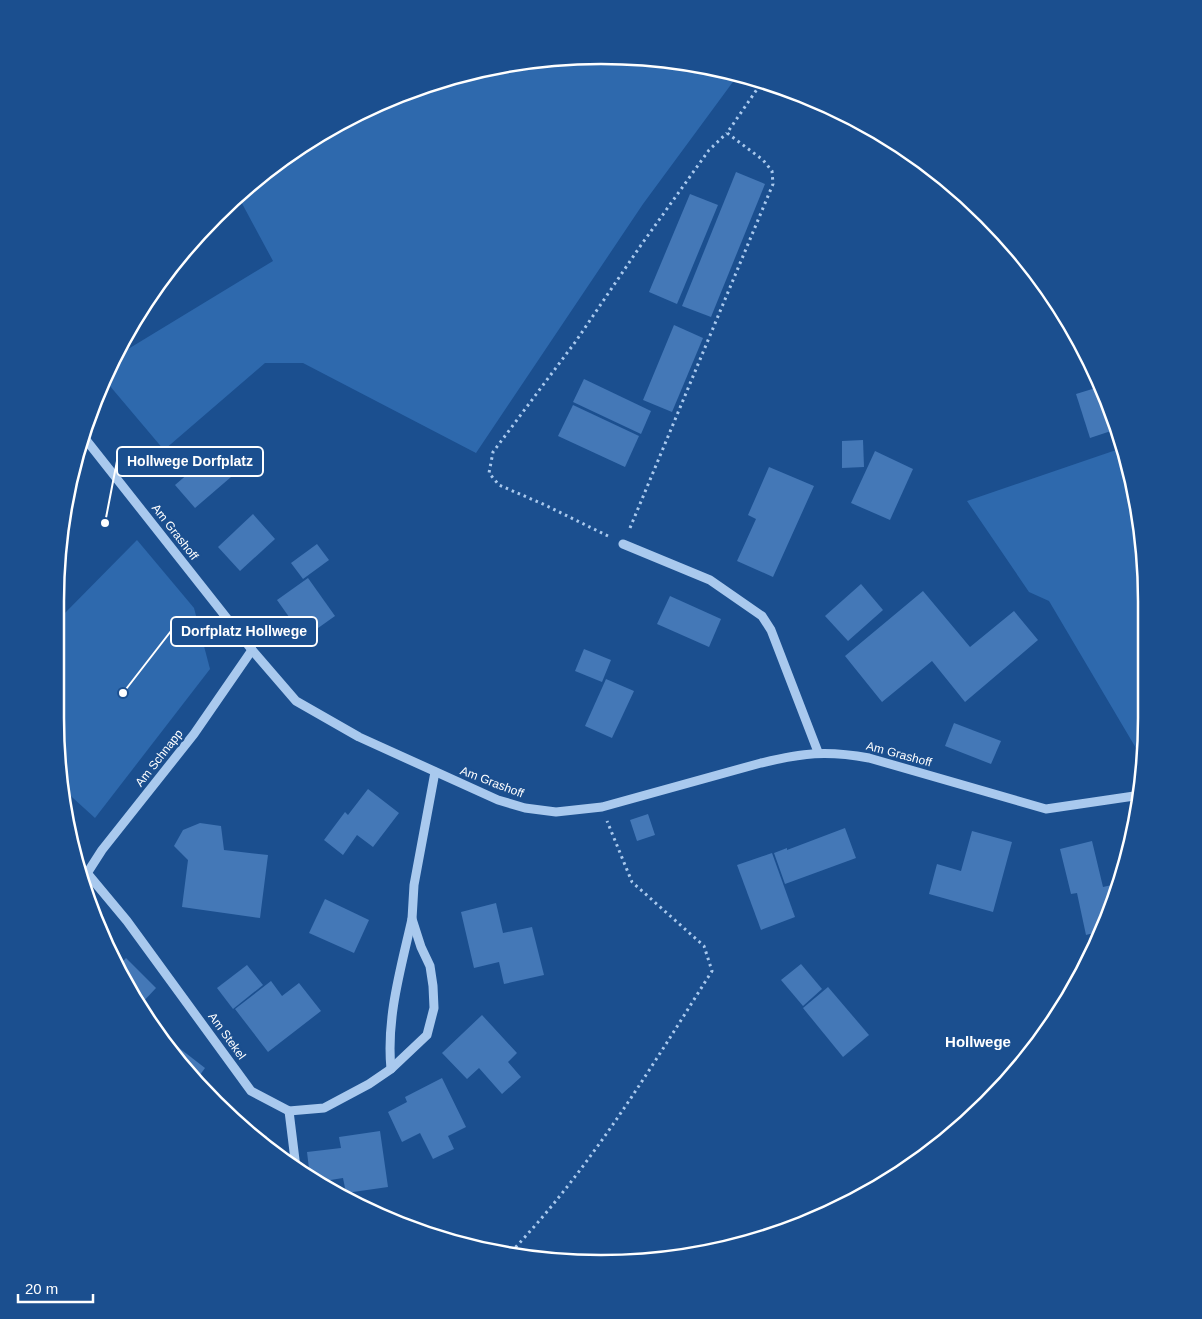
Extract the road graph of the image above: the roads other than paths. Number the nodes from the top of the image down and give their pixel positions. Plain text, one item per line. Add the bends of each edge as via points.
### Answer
1 (88, 442) edge
2 (624, 544) road end
3 (252, 650) junction
4 (818, 752) junction
5 (435, 772) junction
6 (1133, 796) edge
7 (87, 873) edge
8 (88, 879) edge
9 (412, 919) junction
10 (391, 1069) junction
11 (289, 1111) junction
12 (295, 1159) edge

1 - 3 street, Am Grashoff
2 - 4 street via 710,580 762,616
3 - 5 street, Am Grashoff via 296,702 359,737
3 - 7 street, Am Schnapp via 194,734
4 - 5 street, Am Grashoff via 761,763 602,807 556,812 498,800
4 - 6 street, Am Grashoff via 869,758 1046,809
5 - 9 street via 414,885
8 - 11 street, Am Stekel via 127,921 251,1091
9 - 10 street via 395,995 389,1052
9 - 10 street via 430,966 434,1008 427,1035
10 - 11 street via 324,1108
11 - 12 street

